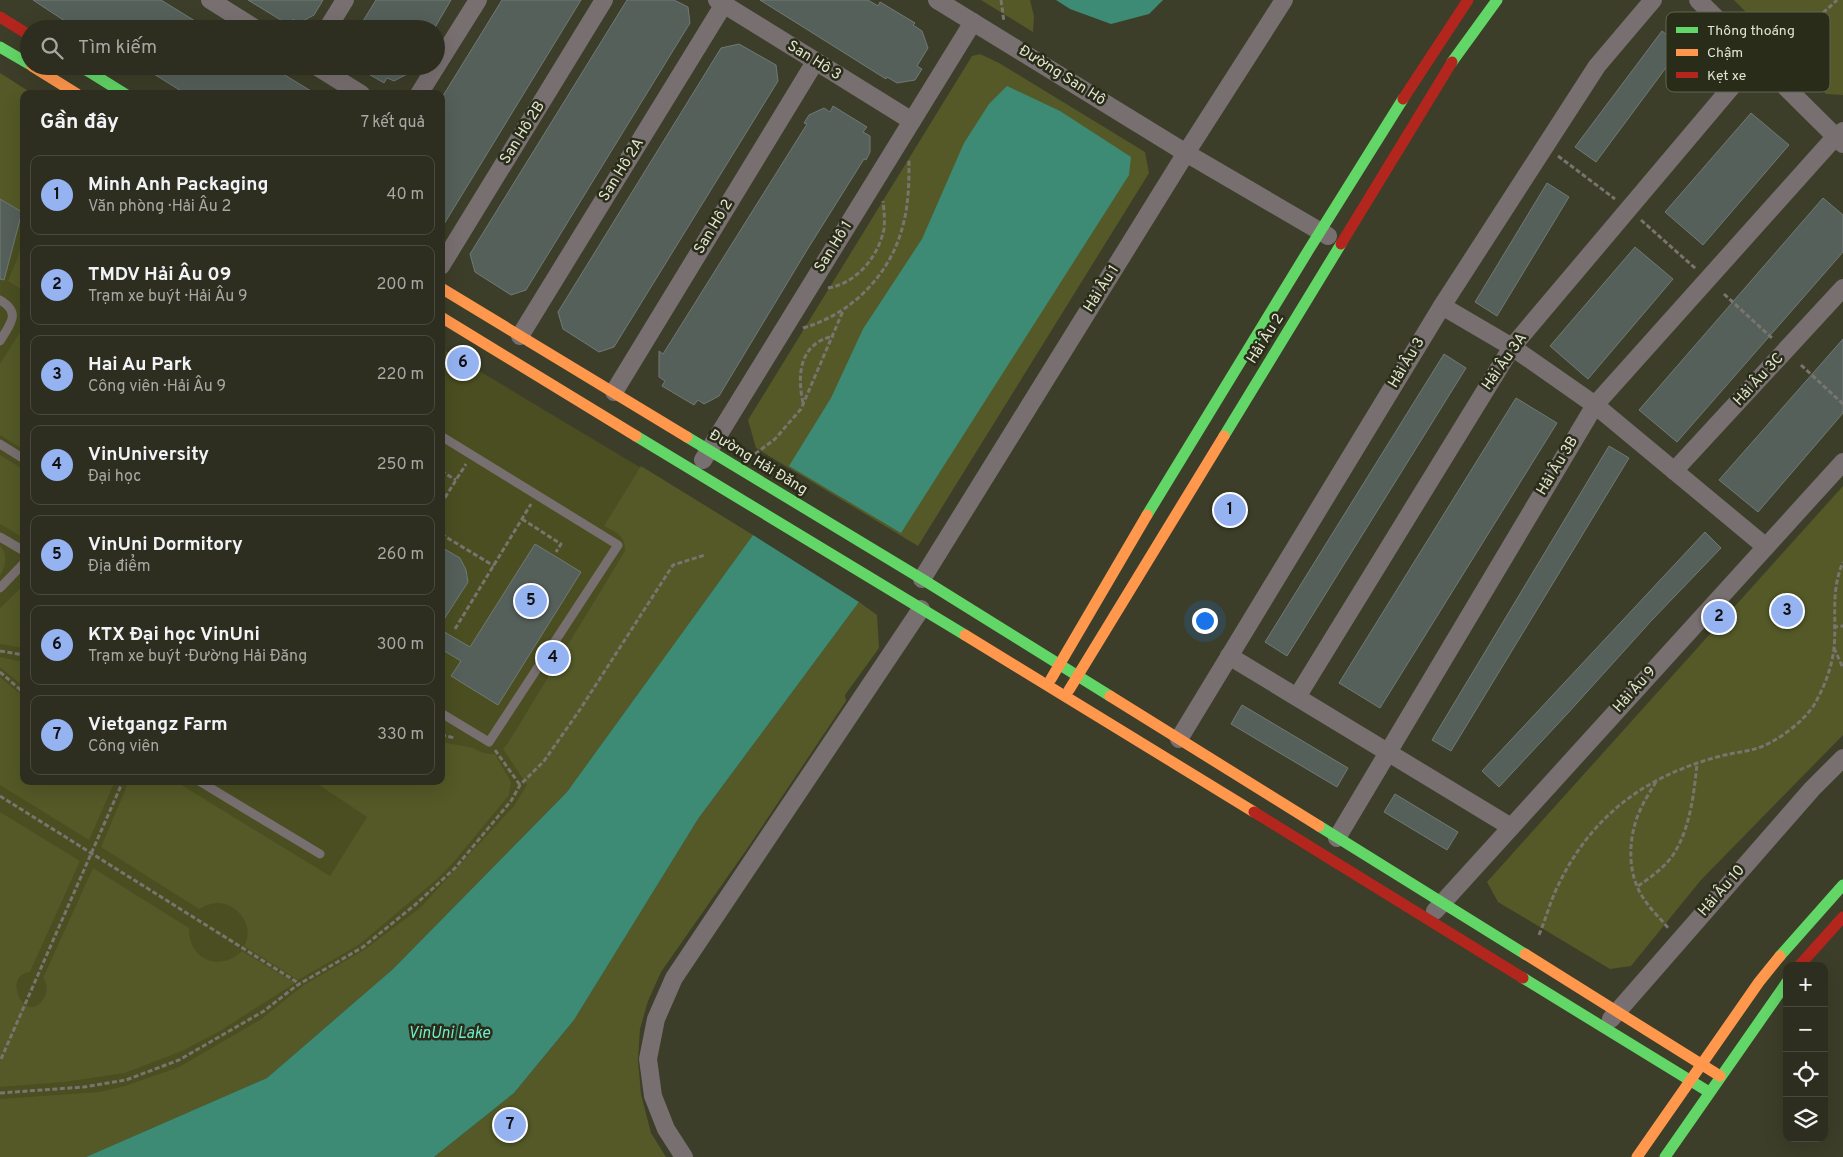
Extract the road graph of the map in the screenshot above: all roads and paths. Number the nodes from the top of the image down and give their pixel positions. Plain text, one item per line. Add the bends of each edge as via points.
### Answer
1 (212, 0) edge
2 (345, 0) edge
3 (478, 0) edge
4 (604, 0) edge
5 (937, 0) edge
6 (1001, 0) edge
7 (1284, 0) edge
8 (1468, 0) edge
9 (1497, 0) edge
10 (1653, 0) edge
11 (1698, 0) edge
12 (1837, 0) edge
13 (720, 2) edge
14 (1710, 12) edge
15 (1824, 12) edge
16 (0, 17) edge
17 (242, 20) edge
18 (333, 20) edge
19 (973, 22) junction
20 (1004, 22) dead end
21 (20, 29) edge
22 (0, 46) edge
23 (445, 53) edge
24 (20, 58) edge
25 (815, 62) junction
26 (46, 75) edge
27 (94, 75) edge
28 (330, 75) edge
29 (431, 75) edge
30 (71, 90) edge
31 (119, 90) edge
32 (355, 90) edge
33 (422, 90) edge
34 (1727, 92) edge
35 (1793, 92) edge
36 (912, 120) junction
37 (1841, 137) edge
38 (1186, 153) junction
39 (1558, 155) dead end
40 (909, 157) dead end
41 (882, 193) dead end
42 (1618, 202) dead end
43 (1638, 218) dead end
44 (1320, 231) junction
45 (1342, 244) junction
46 (445, 259) edge
47 (1698, 270) dead end
48 (1843, 288) edge
49 (823, 289) dead end
50 (445, 290) edge
51 (1724, 294) dead end
52 (0, 300) edge
53 (1442, 306) junction
54 (843, 311) junction
55 (445, 319) edge
56 (798, 330) dead end
57 (520, 336) junction
58 (834, 336) junction
59 (0, 341) edge
60 (1778, 343) dead end
61 (1512, 347) junction
62 (1801, 365) dead end
63 (614, 392) junction
64 (803, 404) junction
65 (1843, 404) edge
66 (1595, 405) junction
67 (445, 438) edge
68 (0, 444) edge
69 (709, 450) junction
70 (472, 455) junction
71 (20, 456) edge
72 (750, 456) dead end
73 (1843, 462) edge
74 (1674, 471) junction
75 (695, 472) junction
76 (445, 473) edge
77 (456, 480) junction
78 (537, 495) junction
79 (445, 498) edge
80 (522, 519) junction
81 (445, 536) edge
82 (0, 537) edge
83 (1766, 547) junction
84 (20, 549) edge
85 (556, 552) dead end
86 (705, 555) dead end
87 (1843, 562) edge
88 (494, 566) junction
89 (20, 568) edge
90 (1843, 571) edge
91 (1836, 577) junction
92 (922, 579) junction
93 (0, 588) edge
94 (921, 609) junction
95 (1843, 626) edge
96 (1833, 627) junction
97 (455, 629) dead end
98 (1834, 647) junction
99 (0, 650) edge
100 (20, 654) edge
101 (1229, 656) junction
102 (1059, 665) junction
103 (1843, 668) edge
104 (0, 672) edge
105 (1077, 676) junction
106 (1047, 686) junction
107 (20, 690) edge
108 (1066, 696) junction
109 (1297, 697) junction
110 (445, 715) edge
111 (1179, 739) junction
112 (489, 742) junction
113 (1388, 753) junction
114 (1843, 758) edge
115 (1697, 764) junction
116 (1657, 780) junction
117 (121, 785) edge
118 (206, 785) edge
119 (520, 785) junction
120 (0, 796) edge
121 (1511, 827) junction
122 (1338, 838) junction
123 (91, 853) junction
124 (320, 854) dead end
125 (1638, 886) junction
126 (1840, 892) edge
127 (1442, 903) junction
128 (1843, 917) edge
129 (1428, 919) junction
130 (1809, 921) junction
131 (1839, 927) edge
132 (1670, 929) dead end
133 (1539, 935) dead end
134 (1803, 962) edge
135 (300, 984) junction
136 (1783, 988) edge
137 (1617, 1012) junction
138 (1604, 1027) junction
139 (1, 1058) edge
140 (1701, 1065) junction
141 (1720, 1076) junction
142 (1690, 1080) junction
143 (1709, 1092) junction
144 (0, 1094) edge
145 (684, 1157) edge
146 (1637, 1157) edge
147 (1665, 1157) edge

1 - 17 street
2 - 18 street
3 - 23 street
4 - 46 street, San Hô 2B
5 - 19 street, Đường San Hô
6 - 20 path
7 - 38 street, Hải Âu 1
8 - 44 street, Hải Âu 2
9 - 45 street, Hải Âu 2 via 1453,60
10 - 53 street, Hải Âu 3 via 1597,66
11 - 14 street
12 - 15 path
13 - 25 street, San Hô 3
13 - 57 street, San Hô 2A
16 - 21 street
19 - 36 street, San Hô 1
19 - 38 street, Đường San Hô
22 - 24 street
25 - 36 street, San Hô 3
25 - 63 street, San Hô 2
26 - 30 street
27 - 31 street
28 - 32 street
29 - 33 street
34 - 61 street, Hải Âu 3A
35 - 37 street
36 - 69 street, San Hô 1
37 - 66 street, Hải Âu 3B
38 - 44 street, Đường San Hô
38 - 92 street, Hải Âu 1
39 - 42 path
40 - 54 path via 907,210 899,240 869,288
41 - 49 path via 884,228 870,259 849,280
43 - 47 path
44 - 45 street, Đường San Hô
44 - 102 street, Hải Âu 2
45 - 105 street, Hải Âu 2
48 - 74 street, Hải Âu 3C
50 - 57 street, Đường Hải Đăng
51 - 60 path
52 - 59 lane via 9,306 14,316
53 - 61 street
53 - 101 street, Hải Âu 3
54 - 56 path
54 - 58 path
55 - 75 street
57 - 63 street, Đường Hải Đăng
58 - 64 path
58 - 64 path via 818,342 804,360 799,381
61 - 66 street
61 - 109 street, Hải Âu 3A
62 - 65 path
63 - 69 street, Đường Hải Đăng
64 - 72 path via 775,439
66 - 74 street
66 - 113 street, Hải Âu 3B
67 - 70 lane
68 - 71 lane
69 - 75 street, San Hô 1
69 - 92 street, Đường Hải Đăng
70 - 77 path
70 - 78 lane
73 - 83 street, Hải Âu 9
74 - 83 street
75 - 94 street
76 - 77 path
77 - 79 path
78 - 80 path
78 - 112 lane via 618,545
80 - 85 path via 561,544
80 - 88 path
81 - 88 path
82 - 84 lane
83 - 121 street, Hải Âu 9
86 - 119 path via 674,565 544,761
87 - 91 path
88 - 97 path
89 - 93 lane
90 - 91 path
91 - 96 path
92 - 102 street, Đường Hải Đăng
94 - 106 street
94 - 145 street via 674,978 656,1019 648,1058 653,1096 666,1128
95 - 96 path
96 - 98 path
98 - 103 path
98 - 115 path via 1830,671 1814,706 1791,730 1758,748
99 - 100 path
101 - 109 street
101 - 111 street, Hải Âu 3
102 - 105 street, Đường Hải Đăng
102 - 106 street, Hải Âu 2
104 - 107 path
105 - 108 street, Hải Âu 2
105 - 111 street, Đường Hải Đăng
106 - 108 street
108 - 129 street
109 - 113 street
110 - 112 lane
111 - 122 street, Đường Hải Đăng
112 - 119 path
113 - 121 street
113 - 122 street, Hải Âu 3B
114 - 137 street, Hải Âu 10 via 1812,789
115 - 116 path
115 - 125 path via 1695,788 1683,833 1672,855 1656,874
116 - 125 path via 1634,829 1631,862
116 - 133 path via 1608,815 1578,850
117 - 123 path
118 - 124 lane
119 - 135 path via 511,801 455,868 416,904 363,947
120 - 123 path
121 - 127 street, Hải Âu 9
122 - 127 street, Đường Hải Đăng
123 - 135 path
123 - 139 path
125 - 132 path via 1643,898
126 - 130 street
127 - 129 street, Hải Âu 9
127 - 137 street, Đường Hải Đăng
128 - 131 street
129 - 138 street
130 - 131 street
130 - 140 street via 1758,982
131 - 134 street
135 - 144 path via 264,1011 179,1060 126,1080
136 - 141 street
137 - 138 street, Hải Âu 10
137 - 140 street, Đường Hải Đăng
138 - 142 street
140 - 141 street, Đường Hải Đăng
140 - 142 street
141 - 143 street
142 - 143 street
142 - 146 street
143 - 147 street

